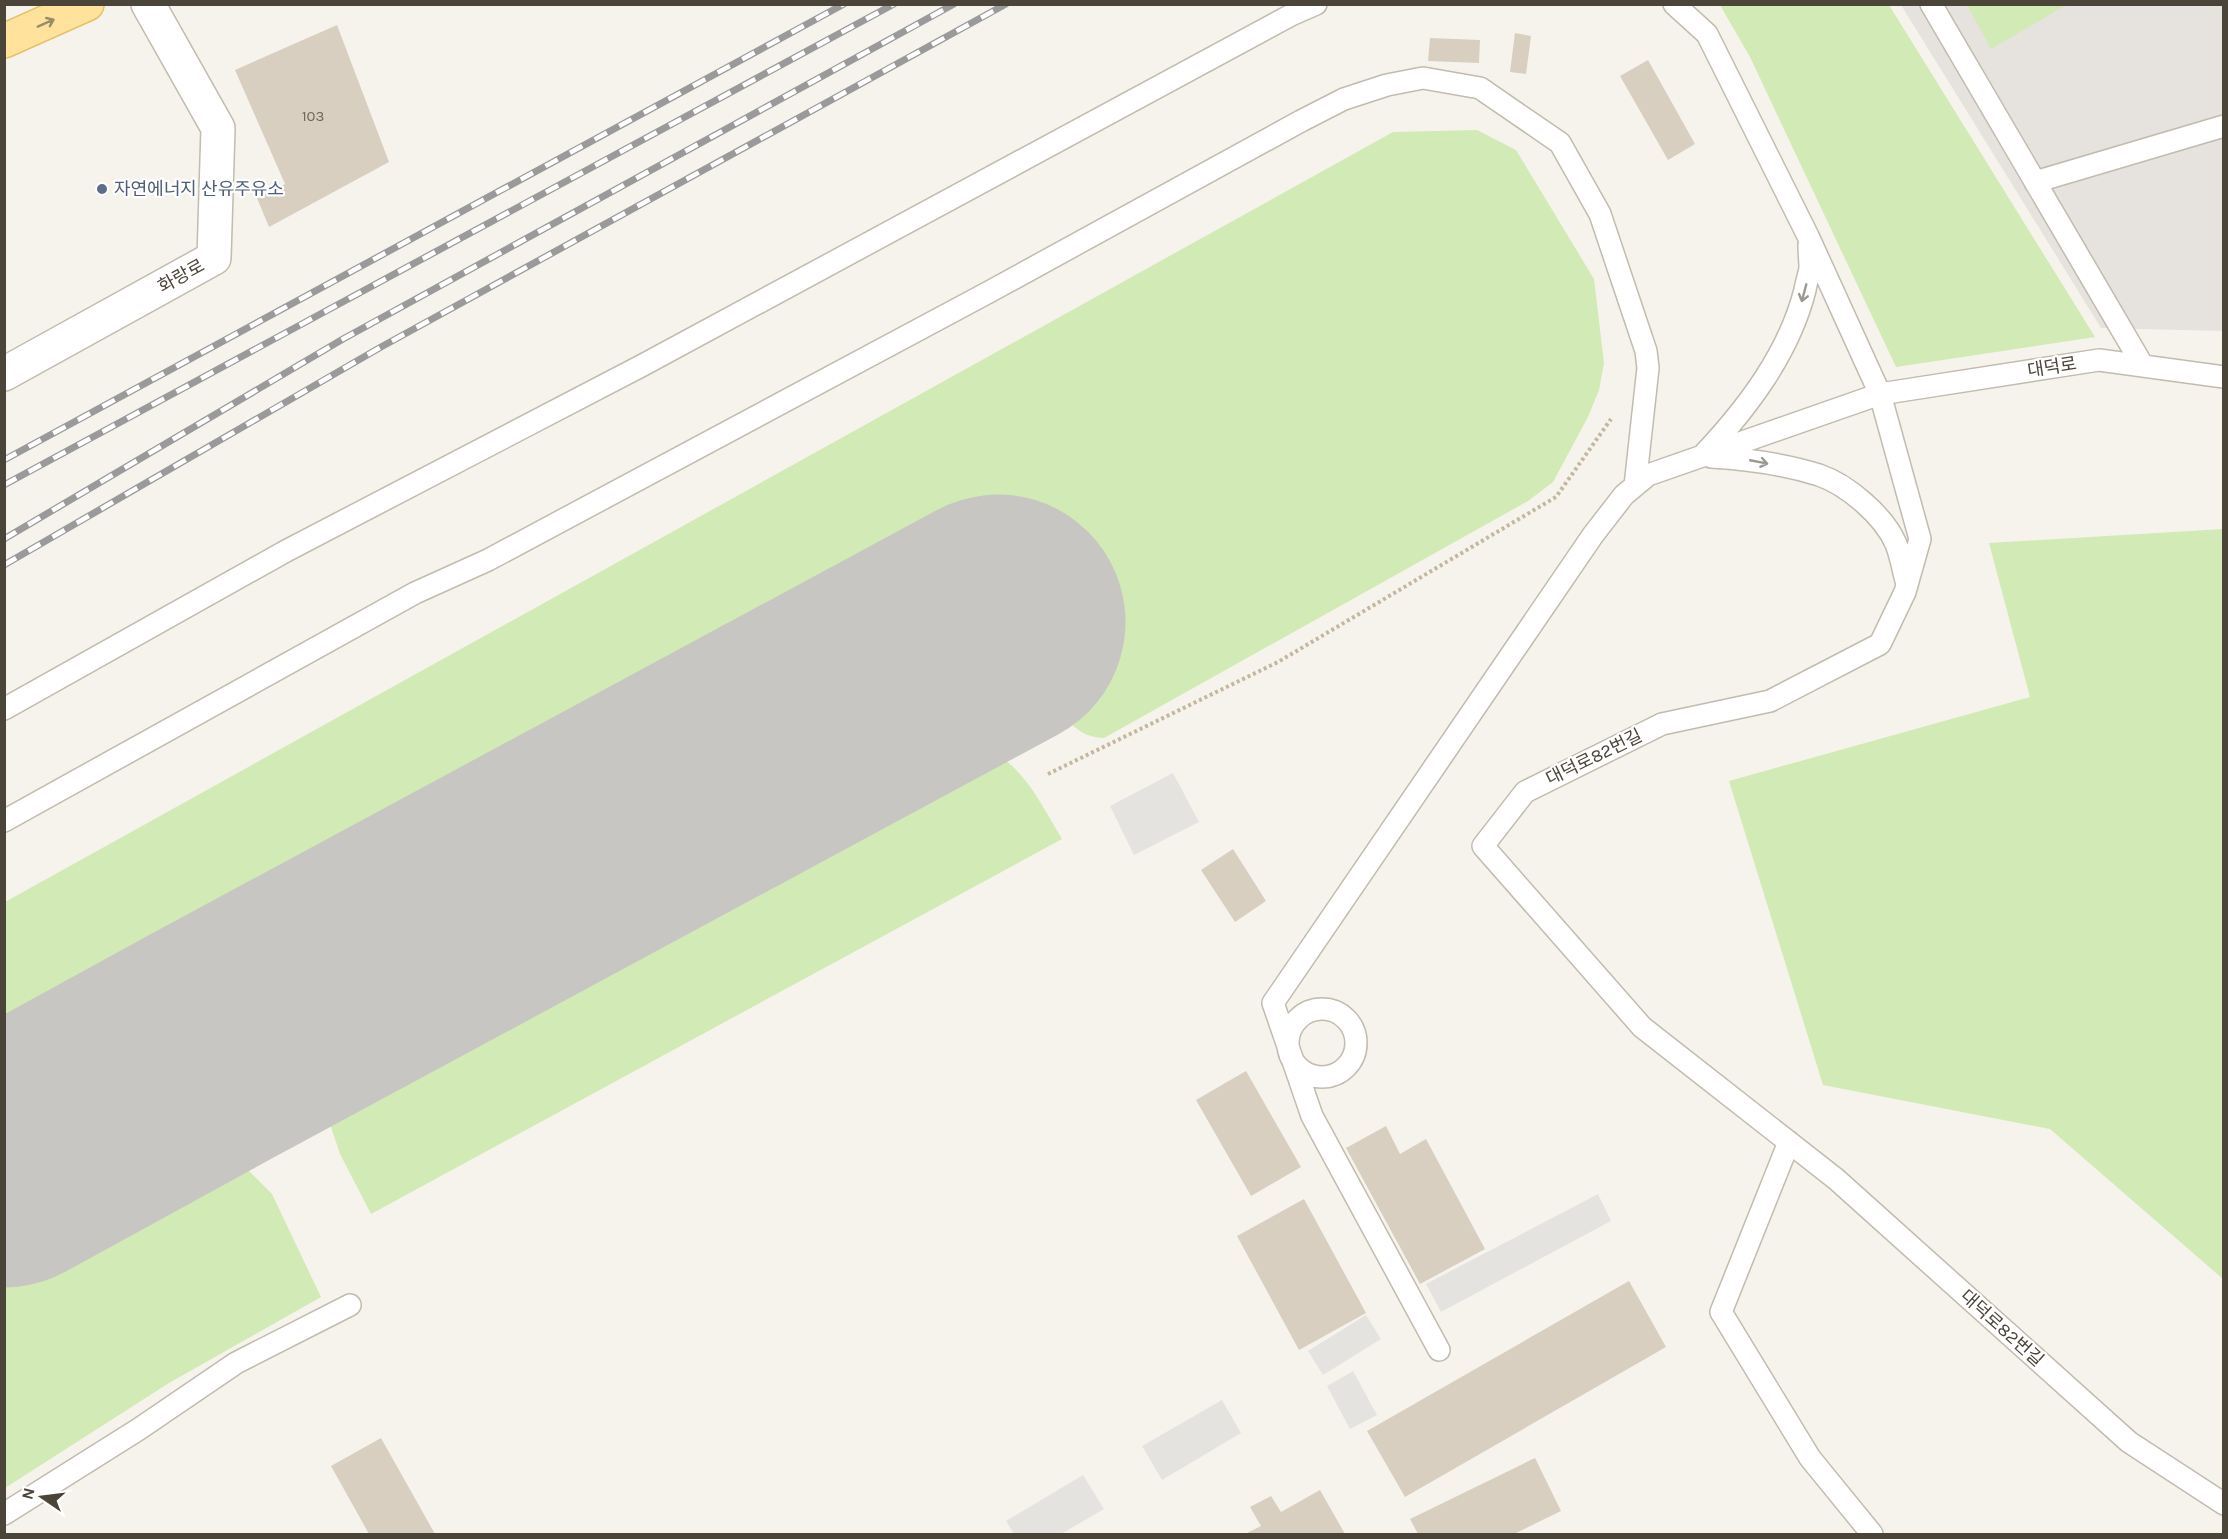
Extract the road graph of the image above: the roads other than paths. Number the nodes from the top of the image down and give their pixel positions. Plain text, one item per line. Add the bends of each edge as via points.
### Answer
1 (87, 4) edge
2 (148, 4) edge
3 (1316, 4) edge
4 (1674, 4) edge
5 (1931, 4) edge
6 (4, 41) edge
7 (2223, 126) edge
8 (2035, 182) junction
9 (1808, 236) junction
10 (2143, 366) junction
11 (4, 374) edge
12 (2223, 377) edge
13 (1880, 394) junction
14 (1701, 456) junction
15 (1635, 486) junction
16 (1907, 585) junction
17 (4, 709) edge
18 (4, 821) edge
19 (1789, 1142) junction
20 (350, 1305) dead end
21 (1439, 1350) dead end
22 (2223, 1504) edge
23 (4, 1514) edge
24 (1872, 1534) edge

6 -> 1 main road
2 - 11 street, 화랑로 via 218,128 214,258
3 - 17 lane via 643,365 286,551
4 - 9 lane, 대덕로82번길 via 1707,34
5 - 8 lane
7 - 8 lane
8 - 10 lane
9 - 13 lane, 대덕로82번길
9 -> 14 lane via 1810,269 1790,333 1751,398
10 - 12 lane, 대덕로
10 - 13 lane, 대덕로 via 2099,360
13 - 14 lane, 대덕로
13 - 16 lane, 대덕로82번길 via 1920,539
14 - 15 lane, 대덕로 via 1648,475
14 -> 16 lane via 1785,467 1821,476 1843,489 1876,513 1896,544
15 - 18 lane via 1648,368 1646,351 1600,213 1560,143 1480,88 1424,78 1387,85 1344,99 499,554 415,593
15 - 21 lane, 대덕로 via 1593,534 1273,1003 1312,1116
16 - 19 lane, 대덕로82번길 via 1880,644 1770,701 1662,724 1525,792 1483,846 1642,1027
19 - 22 lane, 대덕로82번길 via 1836,1179 2129,1442
19 - 24 lane via 1721,1312 1810,1458
20 - 23 lane via 236,1363

